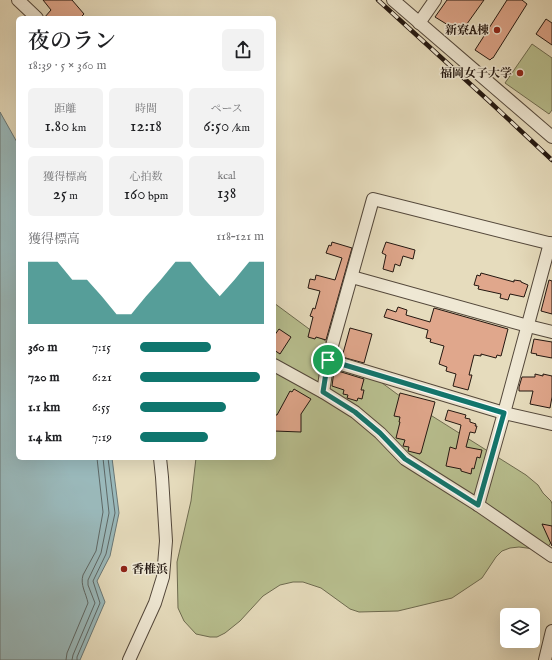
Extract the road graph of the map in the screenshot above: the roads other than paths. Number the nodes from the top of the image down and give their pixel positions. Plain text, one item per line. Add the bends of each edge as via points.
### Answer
1 (18, 0) edge
2 (393, 0) edge
3 (435, 0) edge
4 (35, 16) edge
5 (419, 23) junction
6 (552, 137) edge
7 (551, 243) edge
8 (352, 277) junction
9 (528, 326) junction
10 (552, 332) edge
11 (328, 360) junction
12 (276, 366) edge
13 (323, 392) junction
14 (504, 413) junction
15 (552, 424) edge
16 (160, 460) edge
17 (478, 505) junction
18 (552, 556) edge
19 (552, 631) edge
20 (131, 659) edge
21 (544, 660) edge

1 - 4 street
2 - 5 street
3 - 5 street
5 - 6 street
7 - 8 street via 373,199
7 - 9 street
8 - 9 street
8 - 11 street
9 - 10 street
9 - 14 street
11 - 13 street
11 - 14 street
12 - 13 street
13 - 17 street via 355,412 405,459
14 - 15 street
14 - 17 street
16 - 20 street via 166,541 163,577
17 - 18 street
19 - 21 street

